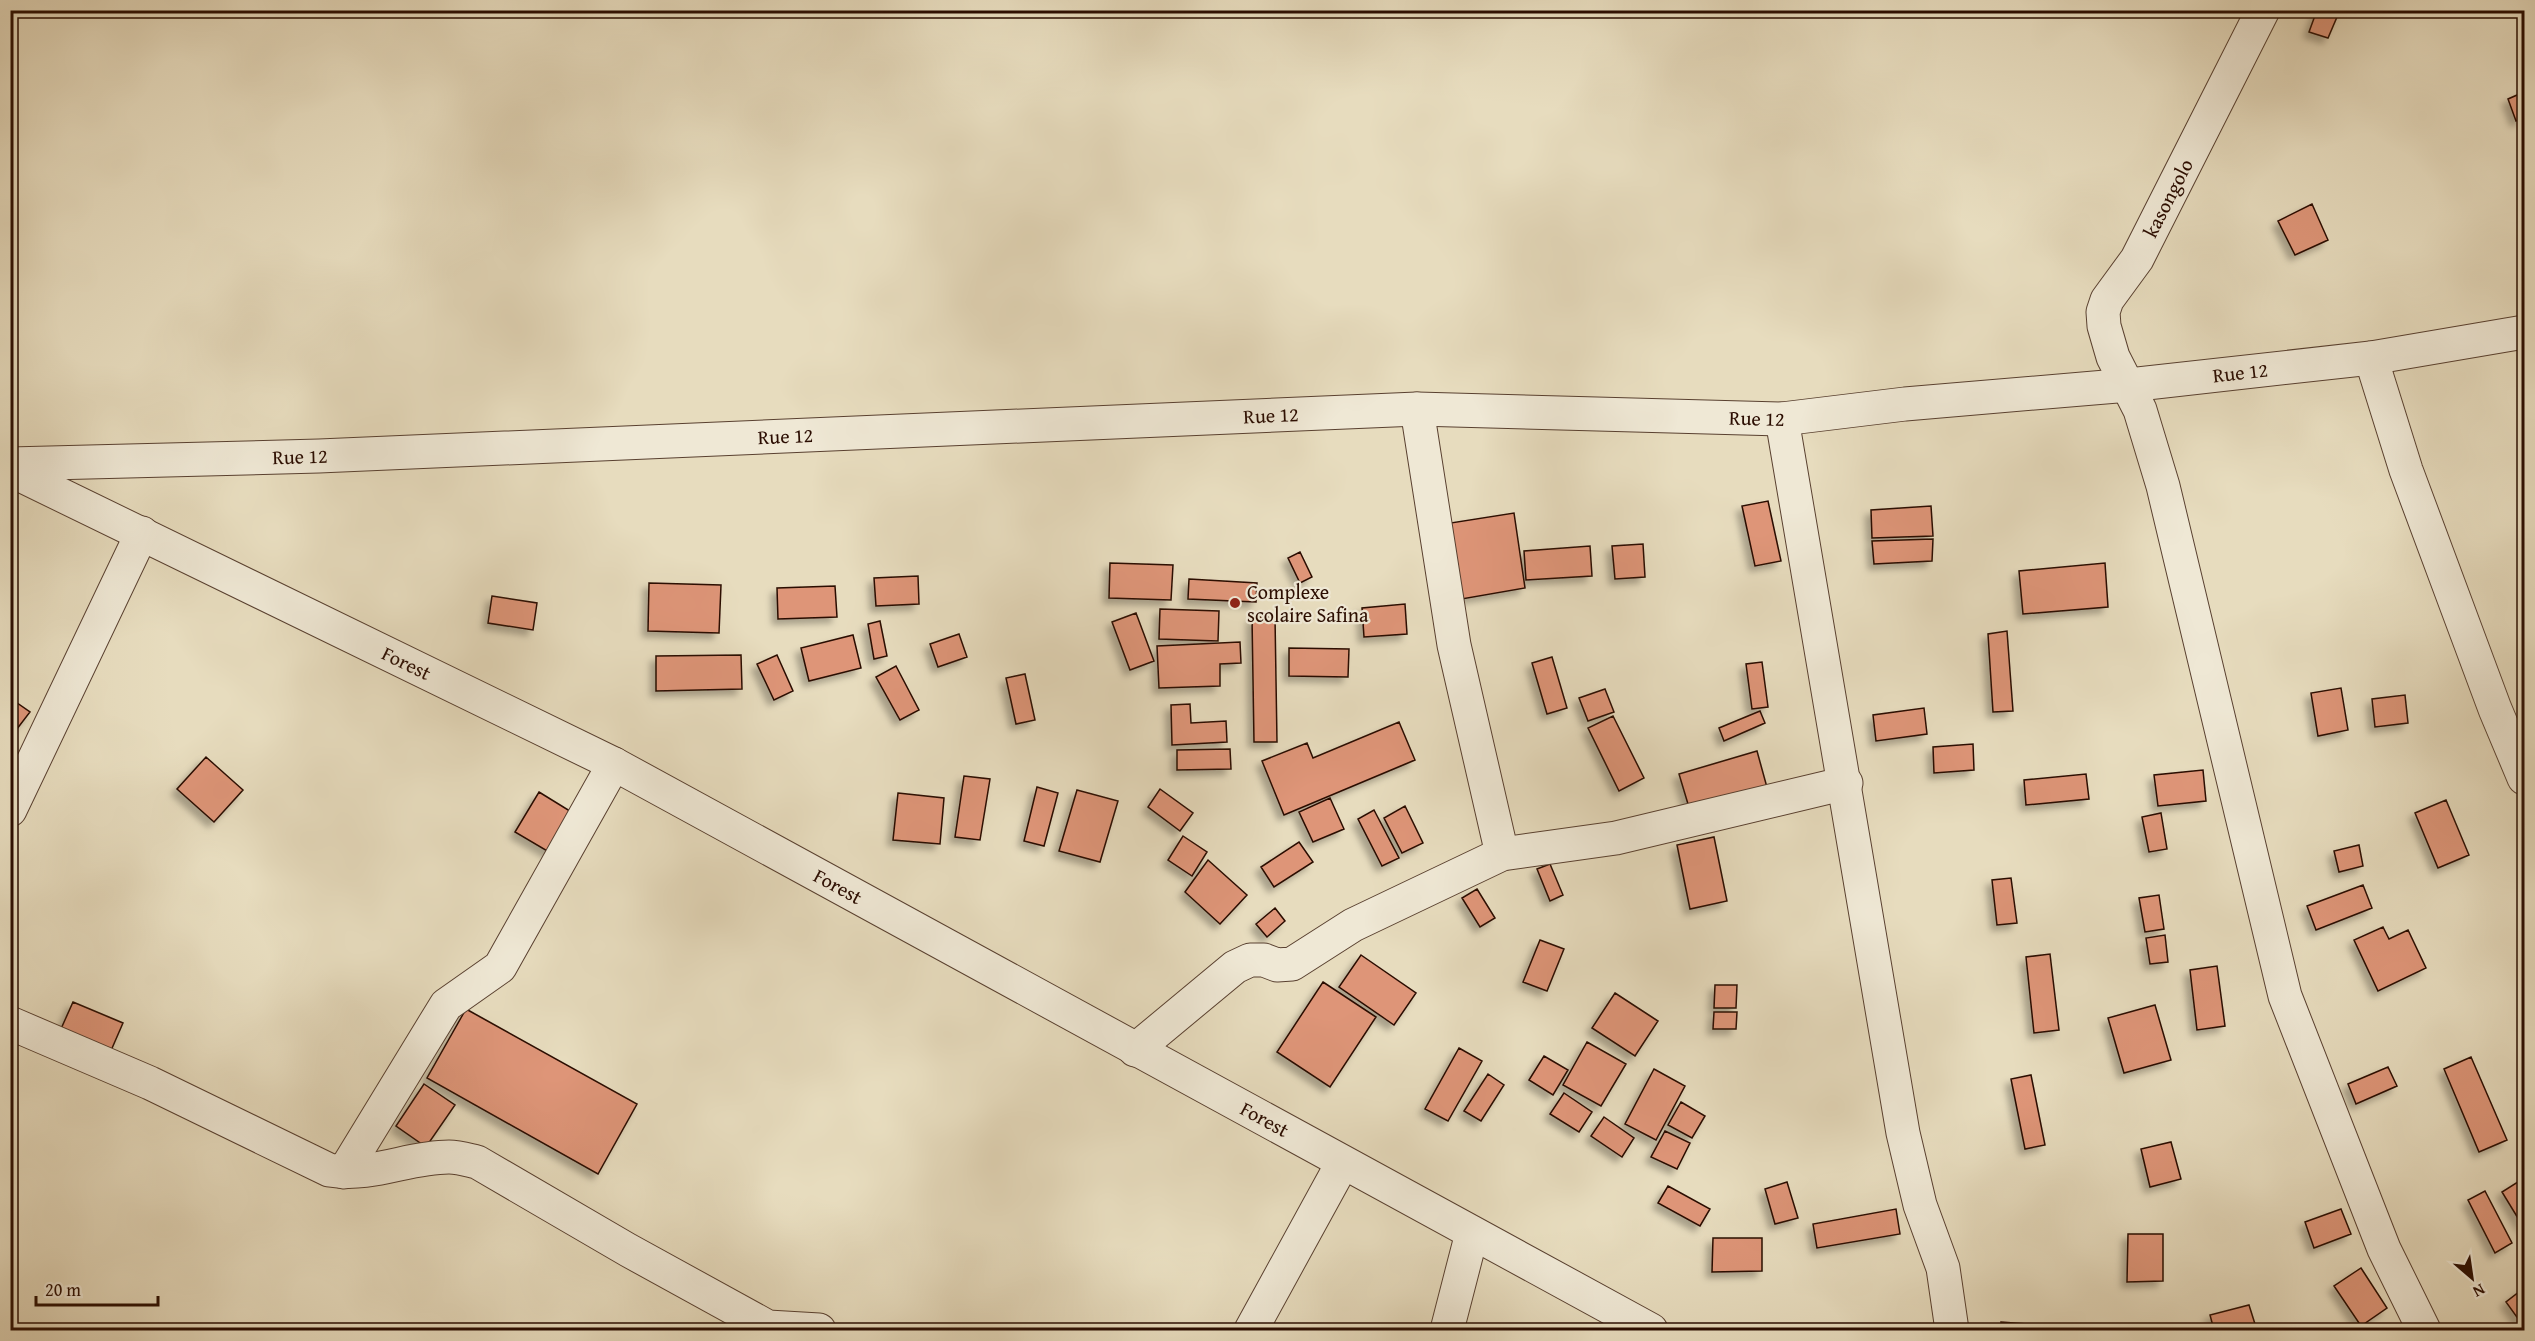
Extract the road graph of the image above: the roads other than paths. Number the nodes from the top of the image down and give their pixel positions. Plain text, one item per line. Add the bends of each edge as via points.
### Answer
1 (2263, 10) edge
2 (2524, 332) edge
3 (2371, 358) junction
4 (2129, 385) junction
5 (1417, 409) junction
6 (1782, 419) junction
7 (10, 464) edge
8 (10, 470) edge
9 (142, 533) junction
10 (614, 764) junction
11 (2524, 777) edge
12 (1845, 783) junction
13 (10, 810) edge
14 (1502, 854) junction
15 (10, 1023) edge
16 (1135, 1050) junction
17 (1342, 1164) junction
18 (344, 1172) junction
19 (1472, 1233) junction
20 (819, 1330) edge
21 (1251, 1330) edge
22 (1447, 1330) edge
23 (1651, 1330) edge
24 (1952, 1330) edge
25 (2424, 1330) edge

1 - 4 street, kasongolo via 2137,259 2107,300 2104,326 2113,357
2 - 3 street, Rue 12
3 - 4 street, Rue 12
3 - 11 street via 2410,481
4 - 6 street, Rue 12
4 - 25 street, kasongolo via 2163,486 2285,996 2384,1249
5 - 6 street, Rue 12
5 - 7 street, Rue 12 via 319,456
5 - 14 street via 1454,645
6 - 12 street
8 - 9 street, Forest
9 - 10 street, Forest
9 - 13 street
10 - 16 street, Forest
10 - 18 street via 500,966 446,1005
12 - 14 street via 1616,838
12 - 24 street via 1903,1133 1920,1205 1942,1268
14 - 16 street via 1353,925 1292,964 1250,960 1235,967
15 - 18 street via 150,1083 329,1170
16 - 17 street, Forest
17 - 19 street, Forest
17 - 21 street
18 - 20 street via 452,1156 477,1162 768,1327
19 - 22 street
19 - 23 street, Forest

